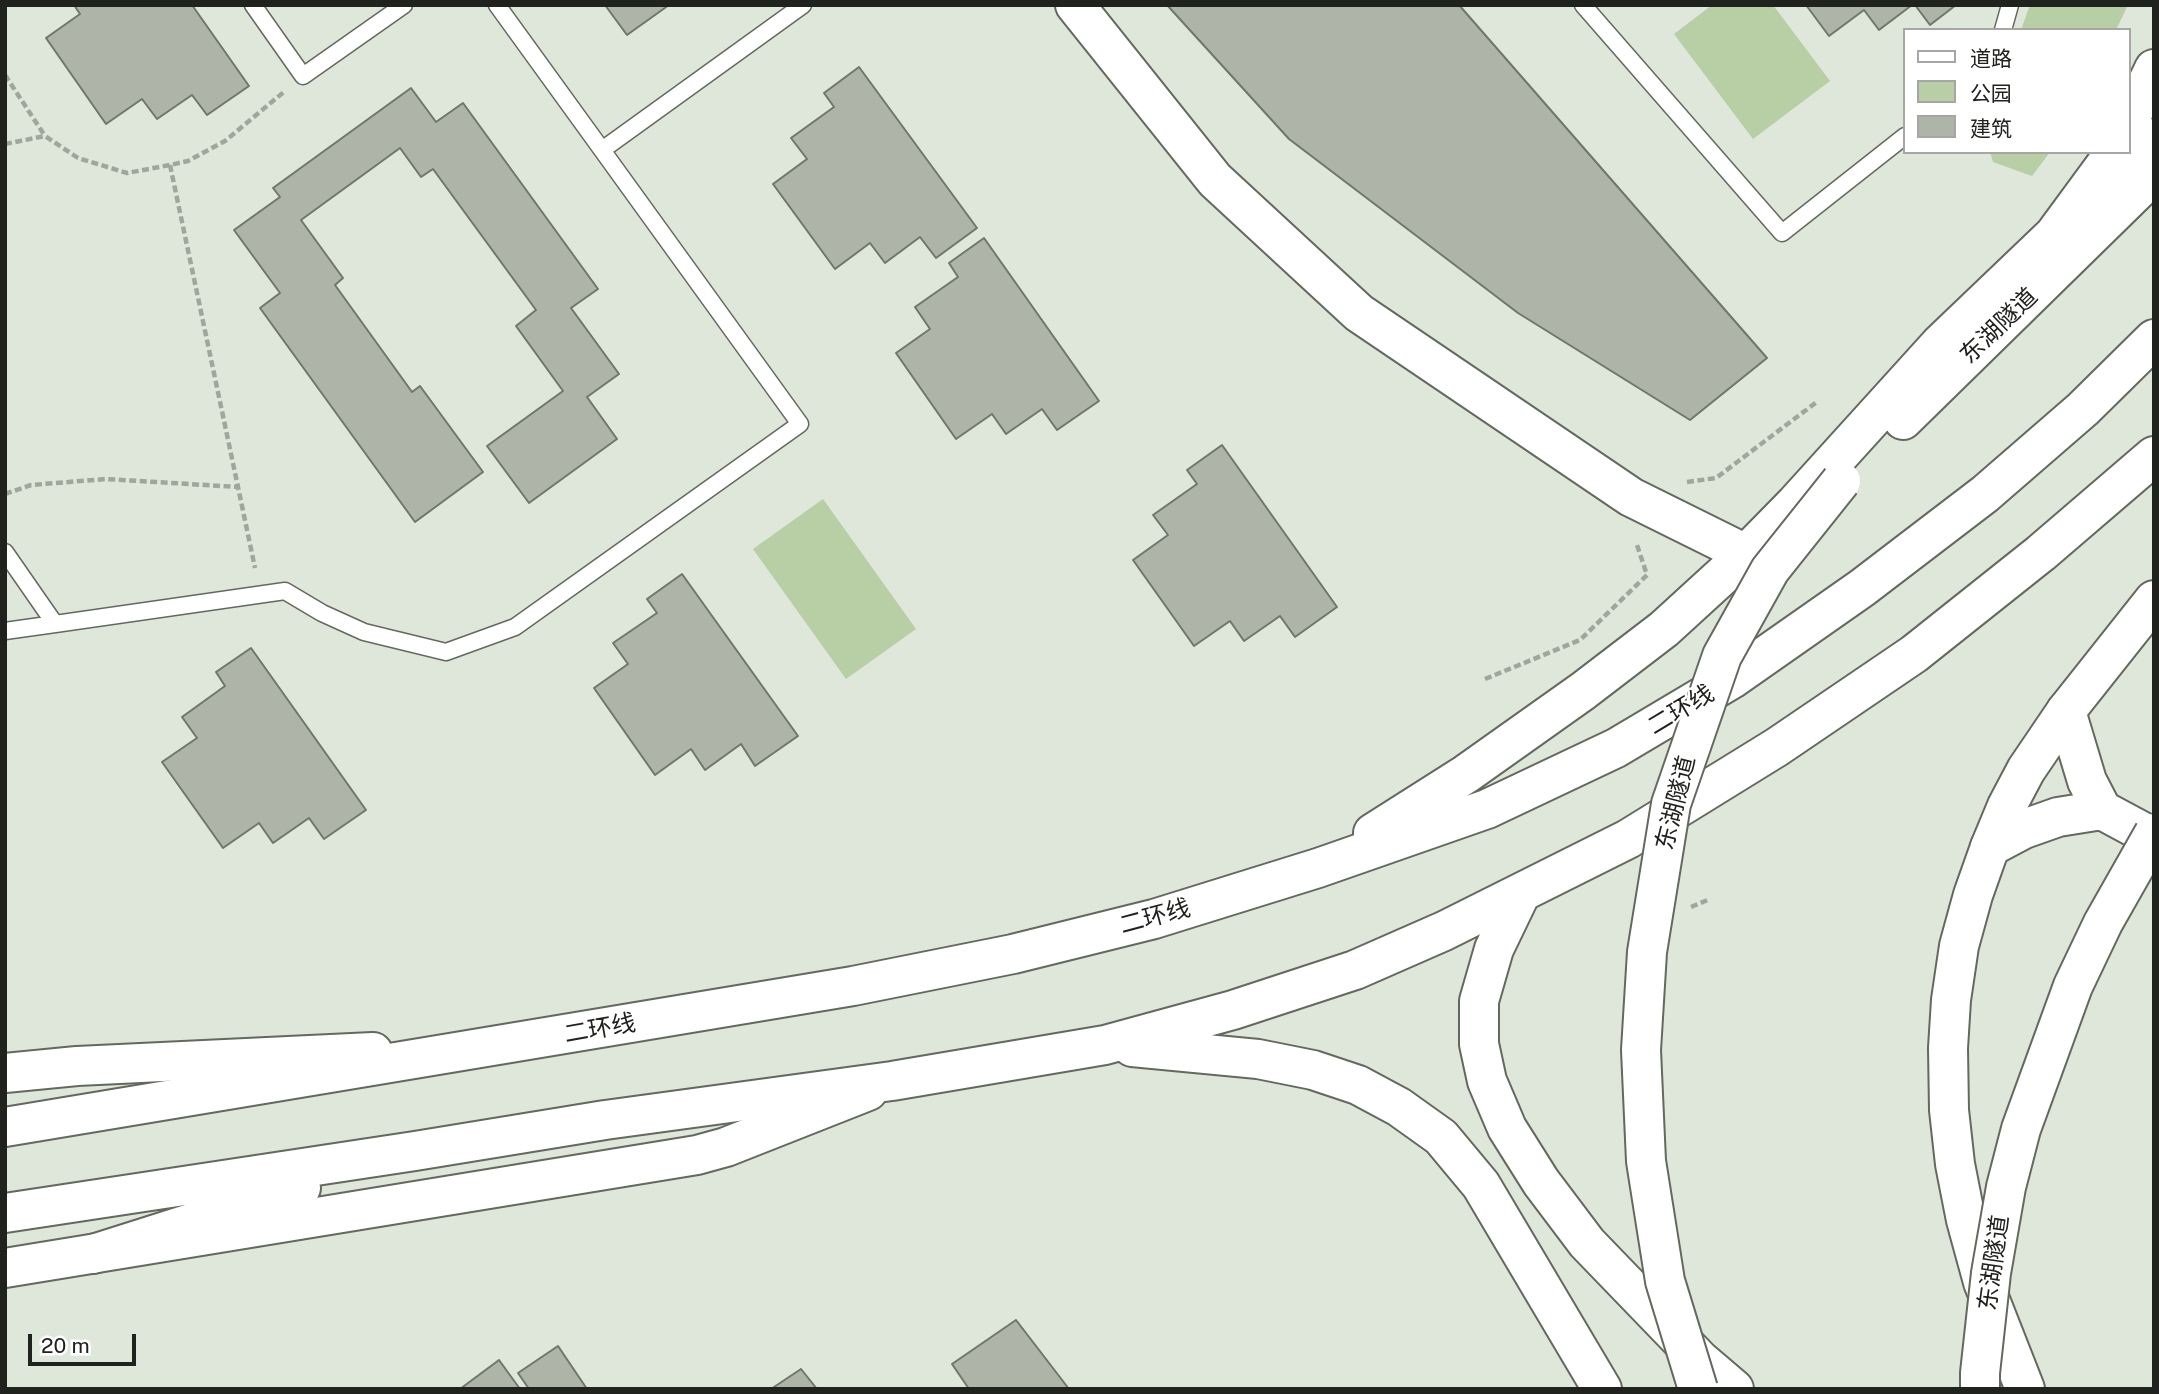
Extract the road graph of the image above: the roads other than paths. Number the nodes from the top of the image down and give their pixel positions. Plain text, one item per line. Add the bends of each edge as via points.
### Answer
1 (253, 5) edge
2 (404, 5) edge
3 (497, 5) edge
4 (803, 5) edge
5 (1075, 5) edge
6 (1583, 5) edge
7 (2010, 5) edge
8 (2004, 28) edge
9 (2154, 69) edge
10 (2131, 117) edge
11 (1904, 137) edge
12 (2154, 138) edge
13 (602, 150) junction
14 (2114, 154) edge
15 (2154, 174) edge
16 (2154, 339) edge
17 (2154, 456) edge
18 (1841, 481) junction
19 (5, 552) edge
20 (1746, 554) junction
21 (2154, 600) edge
22 (55, 624) junction
23 (5, 631) edge
24 (2066, 711) junction
25 (2102, 810) junction
26 (2154, 835) edge
27 (1990, 846) junction
28 (1318, 869) junction
29 (1521, 893) junction
30 (1105, 1045) junction
31 (494, 1047) junction
32 (5, 1073) edge
33 (892, 1081) junction
34 (5, 1127) edge
35 (415, 1152) junction
36 (5, 1213) edge
37 (93, 1254) junction
38 (5, 1268) edge
39 (1602, 1389) edge
40 (1698, 1389) edge
41 (1734, 1389) edge
42 (1980, 1389) edge
43 (2025, 1389) edge

1 - 2 lane via 303,76
3 - 13 lane
4 - 13 lane
5 - 20 main road via 1216,180 1359,313 1631,497
6 - 11 lane via 1782,233
7 - 8 lane
9 - 10 main road
12 - 18 main road
13 - 22 lane via 800,424 515,627 446,652 364,632 285,591
14 - 20 main road via 2054,235 1940,344
15 - 18 main road, 东湖隧道
16 - 28 main road, 二环线 via 2083,409 1985,494 1732,679 1616,748 1487,809
17 - 29 main road via 2042,553 1914,654 1777,747 1639,831
18 - 40 main road, 东湖隧道, bridge via 1770,570 1722,656 1671,804 1647,952 1641,1050 1646,1161 1665,1281
19 - 22 lane
20 - 28 main road via 1664,629 1583,691 1466,774
21 - 24 main road
22 - 23 lane
24 - 25 main road via 2087,781
24 - 27 main road via 2026,770
25 - 26 main road
25 - 27 main road via 2058,817
26 - 42 main road, 东湖隧道, bridge via 2073,985 2021,1129 1991,1273
27 - 43 main road via 1959,946 1948,1048 1949,1110 1966,1220 1983,1282
28 - 31 main road, 二环线 via 1154,919 1013,954
29 - 30 main road via 1355,970
29 - 41 main road via 1494,949 1479,1001 1479,1044 1487,1080 1507,1128 1587,1243
30 - 33 main road
30 - 39 main road via 1258,1059 1312,1070 1358,1085 1399,1107 1441,1137 1481,1185
31 - 32 main road
31 - 34 main road, 二环线
33 - 35 main road via 606,1120
33 - 37 main road via 697,1155
35 - 36 main road
35 - 37 main road
37 - 38 main road

